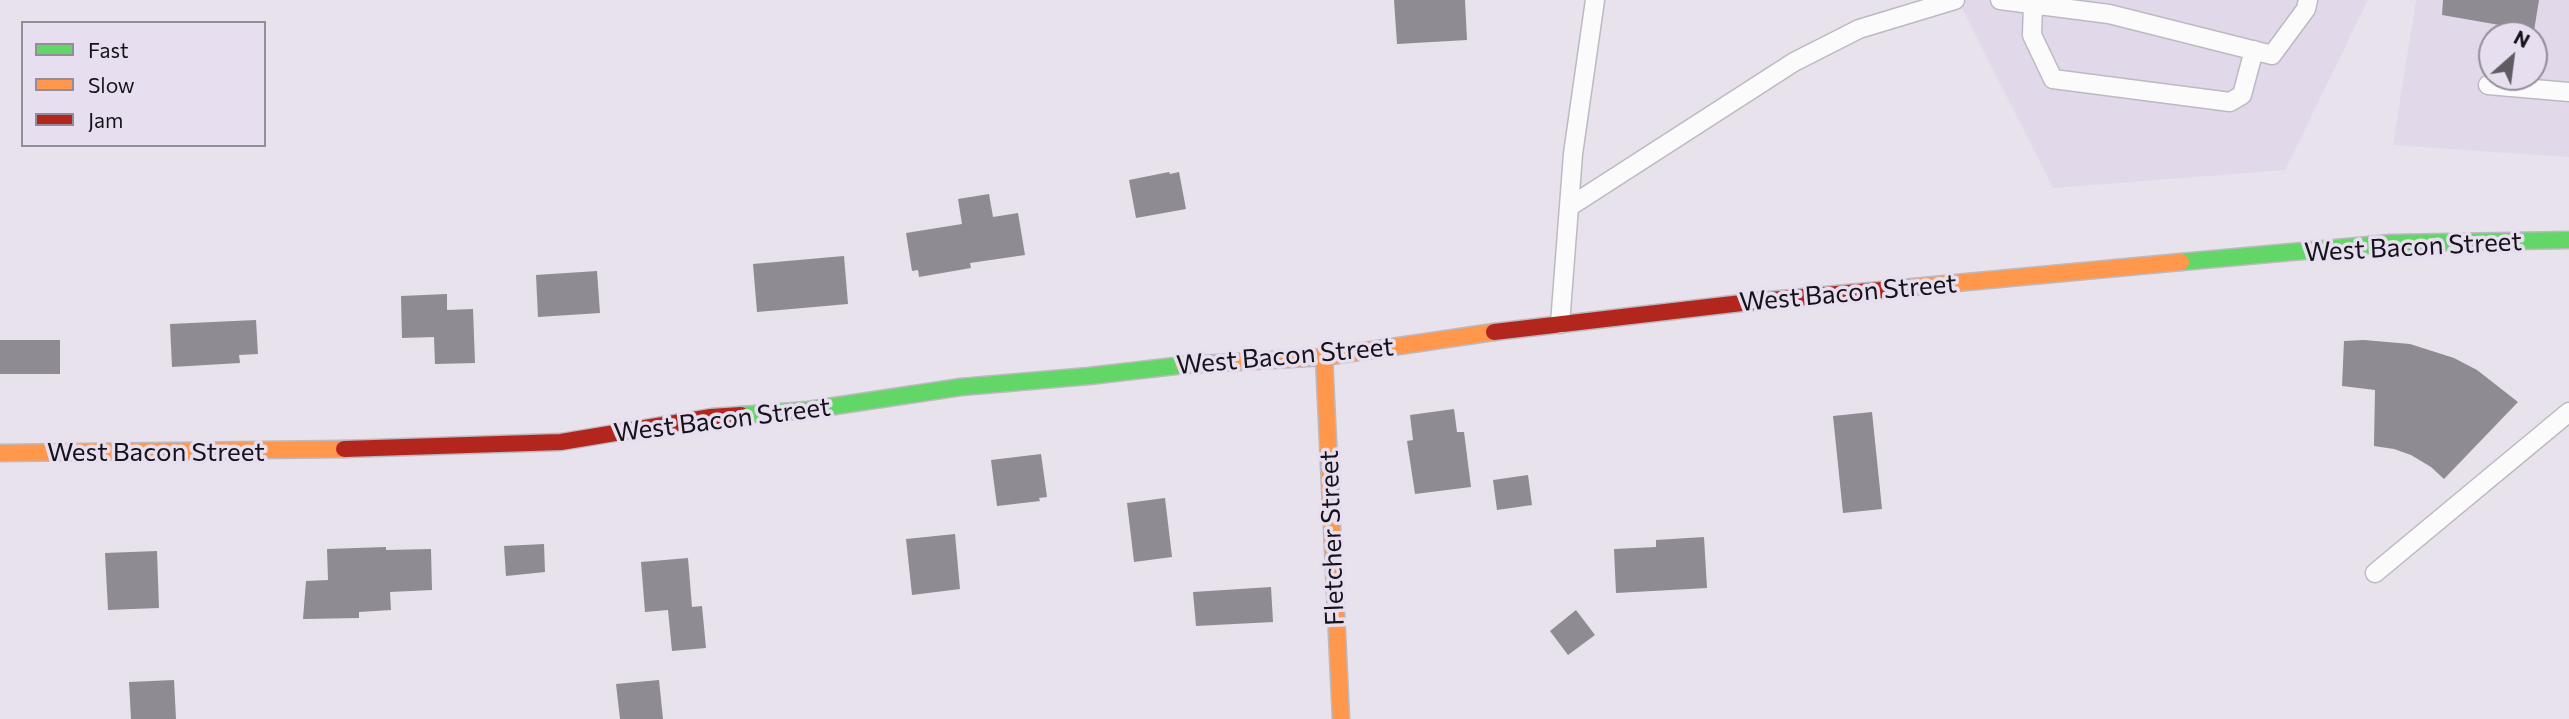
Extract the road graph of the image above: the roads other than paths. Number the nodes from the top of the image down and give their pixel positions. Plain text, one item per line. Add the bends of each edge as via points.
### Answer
1 (1595, 0) edge
2 (1955, 0) edge
3 (2000, 0) edge
4 (2308, 0) edge
5 (2033, 5) junction
6 (2253, 50) junction
7 (2548, 90) edge
8 (2569, 92) edge
9 (1569, 207) junction
10 (2569, 240) edge
11 (1560, 324) junction
12 (1324, 357) junction
13 (2569, 412) edge
14 (0, 453) edge
15 (2375, 573) dead end
16 (1341, 719) edge

1 - 9 lane
2 - 9 lane via 1859,29 1794,62
3 - 5 lane
4 - 6 lane via 2272,55
5 - 6 lane via 2109,15
5 - 6 lane via 2032,35 2053,79 2230,102 2242,95
7 - 8 lane
9 - 11 lane
10 - 11 street, West Bacon Street via 2390,243 1759,301
11 - 12 street, West Bacon Street
12 - 14 street, West Bacon Street via 1178,365 961,387 561,442 293,451
12 - 16 street, Fletcher Street
13 - 15 lane

